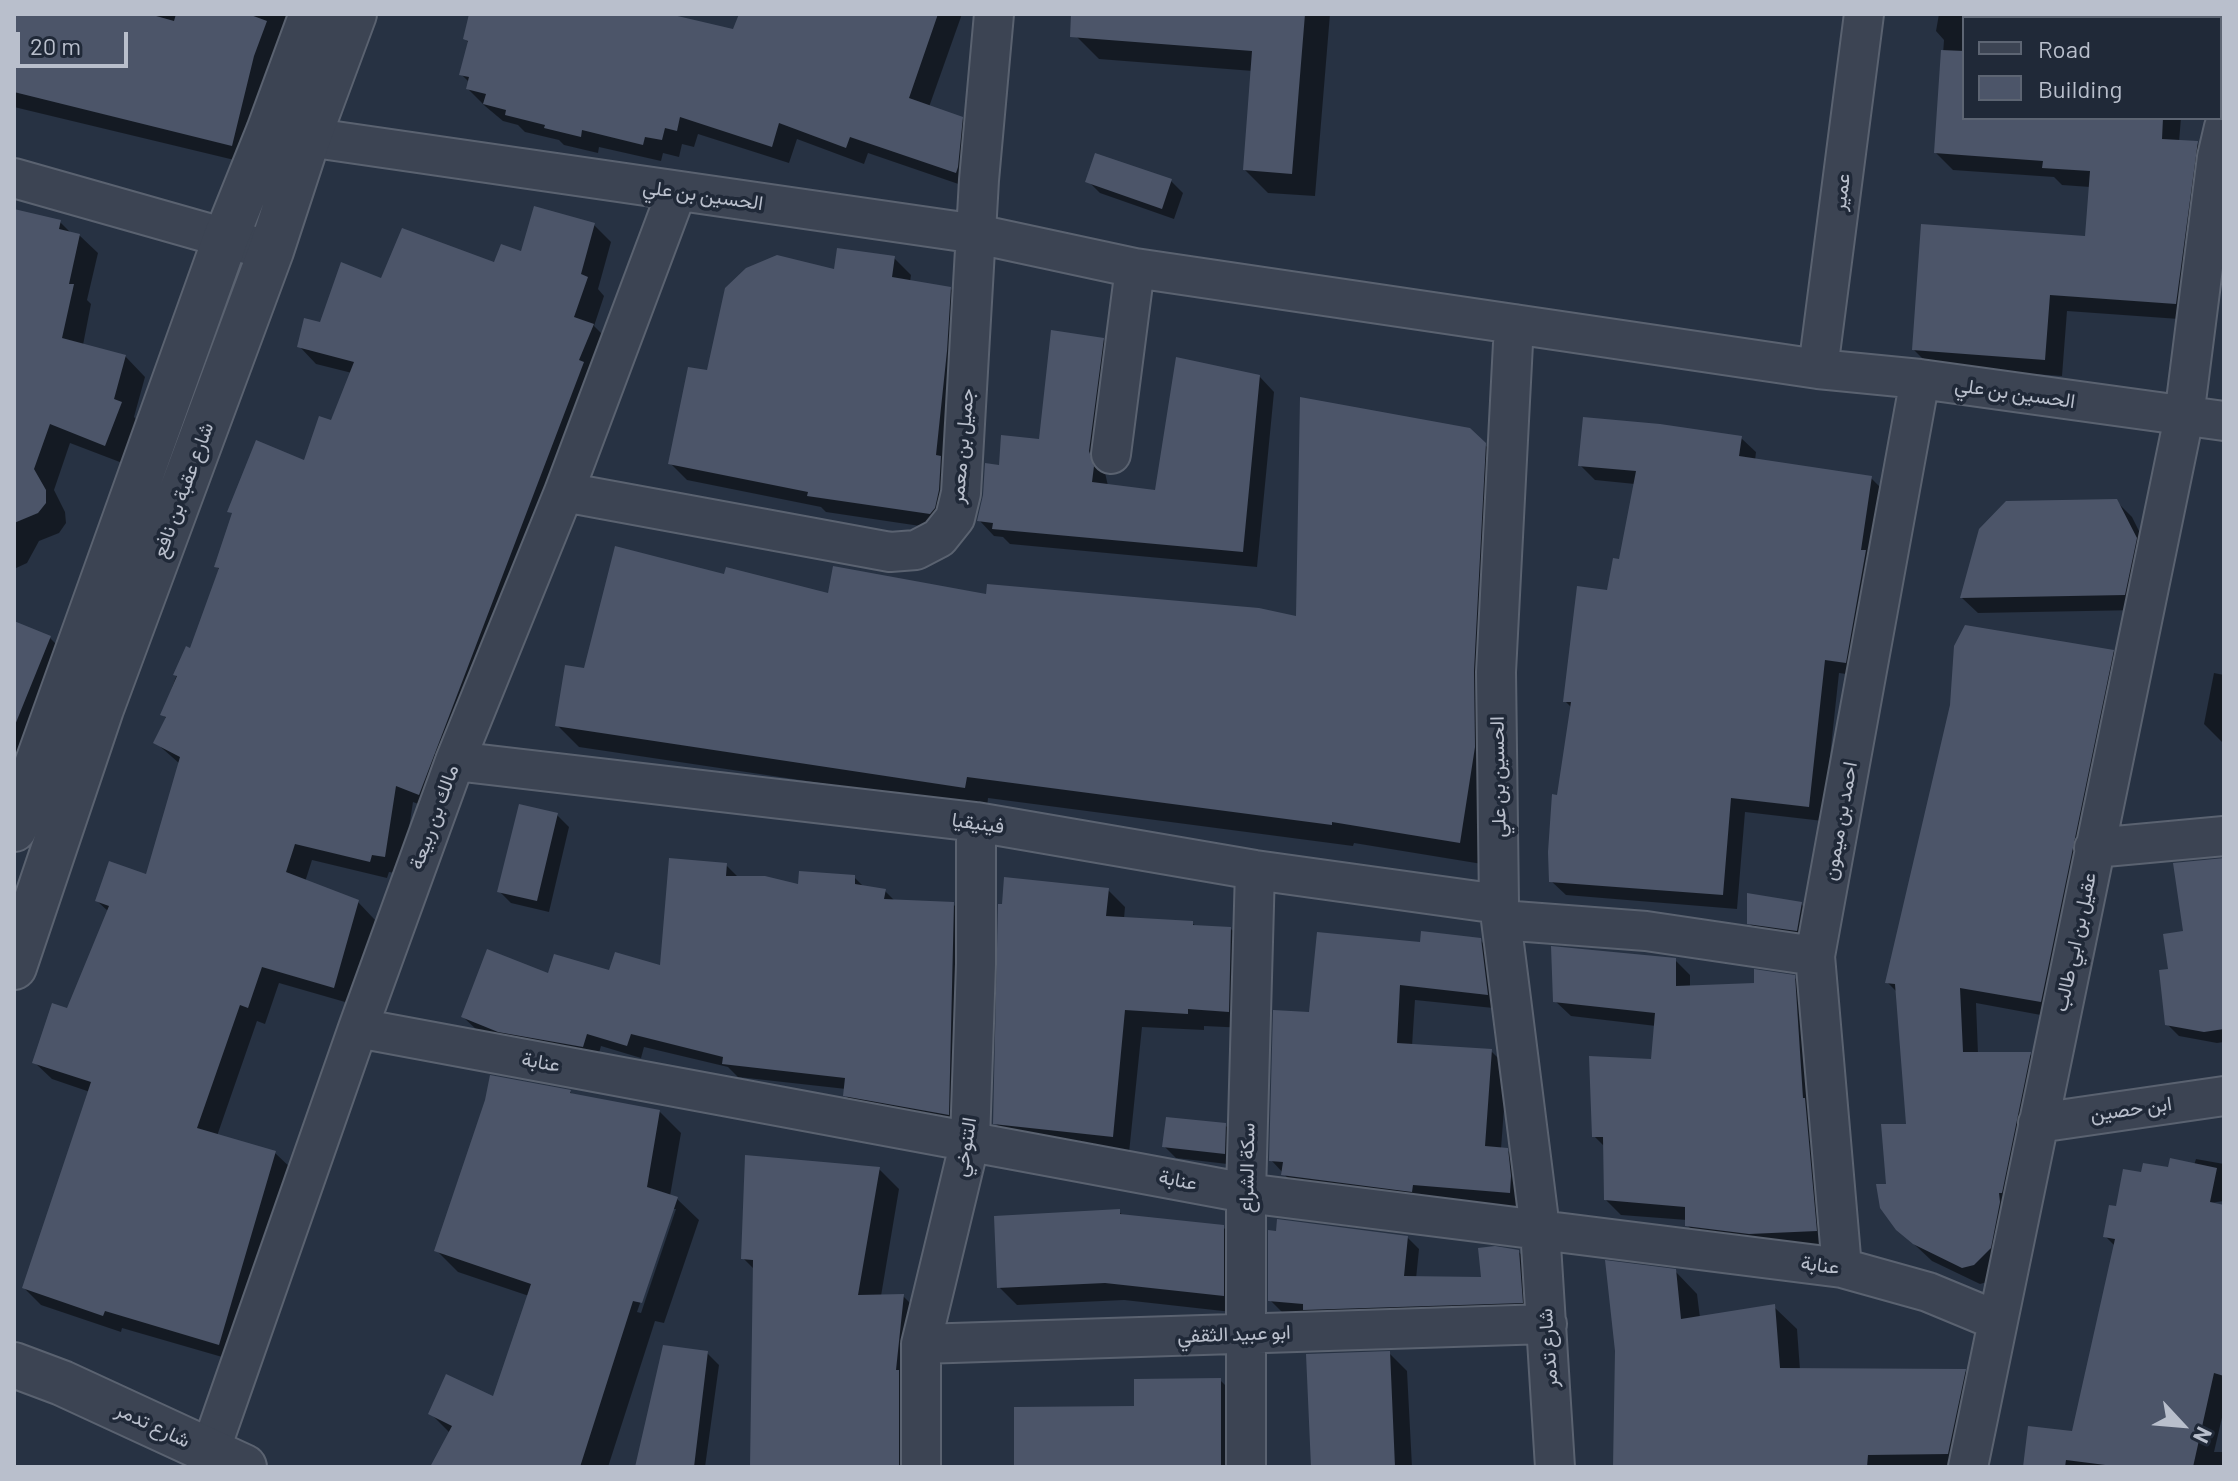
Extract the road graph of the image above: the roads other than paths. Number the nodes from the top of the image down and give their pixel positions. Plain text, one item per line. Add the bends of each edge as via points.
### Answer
1 (312, 14) edge
2 (354, 14) edge
3 (994, 14) edge
4 (1864, 14) edge
5 (2224, 127) edge
6 (289, 134) junction
7 (14, 178) edge
8 (677, 191) junction
9 (977, 234) junction
10 (225, 240) junction
11 (271, 251) junction
12 (1135, 268) junction
13 (1514, 324) junction
14 (1818, 369) junction
15 (1920, 379) junction
16 (2184, 417) junction
17 (2224, 421) edge
18 (1111, 454) dead end
19 (564, 492) junction
20 (455, 761) junction
21 (976, 822) junction
22 (14, 829) edge
23 (2224, 836) edge
24 (2094, 848) junction
25 (1255, 870) junction
26 (1500, 912) junction
27 (1815, 956) junction
28 (14, 967) edge
29 (358, 1028) junction
30 (2224, 1096) edge
31 (2038, 1123) junction
32 (970, 1141) junction
33 (1246, 1193) junction
34 (1540, 1229) junction
35 (1842, 1268) junction
36 (1998, 1321) junction
37 (1547, 1324) junction
38 (14, 1329) edge
39 (1245, 1334) junction
40 (921, 1344) junction
41 (14, 1365) edge
42 (62, 1383) junction
43 (227, 1459) edge
44 (921, 1467) edge
45 (1246, 1467) edge
46 (1555, 1467) edge
47 (1968, 1467) edge

1 - 6 street, شارع عقبة بن نافع
2 - 6 street, شارع عقبة بن نافع
3 - 9 street, جميل بن معمر
4 - 14 street, عمير
5 - 16 street
6 - 8 street, الحسين بن علي
6 - 10 street, شارع عقبة بن نافع
6 - 11 street, شارع عقبة بن نافع
7 - 10 street
8 - 9 street, الحسين بن علي
8 - 19 street, مالك بن ربيعة
9 - 12 street, الحسين بن علي
9 - 19 street, جميل بن معمر via 961,493 955,518 939,538 916,550 890,552
10 - 11 street
10 - 22 street, شارع عقبة بن نافع
11 - 28 street, شارع عقبة بن نافع via 101,709
12 - 13 street, الحسين بن علي
12 - 18 street
13 - 14 street, الحسين بن علي
13 - 26 street, الحسين بن علي via 1496,672
14 - 15 street, الحسين بن علي
15 - 16 street, الحسين بن علي
15 - 27 street, احمد بن ميمون
16 - 17 street, الحسين بن علي
16 - 24 street, عقيل بن ابي طالب
19 - 20 street, مالك بن ربيعة
20 - 21 street, فينيقيا
20 - 29 street, مالك بن ربيعة
21 - 25 street, فينيقيا
21 - 32 street, التنوخي
23 - 24 street
24 - 31 street, عقيل بن ابي طالب
25 - 26 street, فينيقيا
25 - 33 street, سكة الشراع
26 - 27 street, فينيقيا
26 - 34 street, الحسين بن علي
27 - 35 street, احمد بن ميمون
29 - 32 street, عنابة
29 - 43 street, مالك بن ربيعة
30 - 31 street, ابن حصين
31 - 36 street, عقيل بن ابي طالب
32 - 33 street, عنابة
32 - 40 street, التنوخي
33 - 34 street, عنابة
33 - 39 street, سكة الشراع
34 - 35 street, عنابة
34 - 37 street, شارع تدمر
35 - 36 street, عنابة via 1928,1292
36 - 47 street, عقيل بن ابي طالب
37 - 39 street, ابو عبيد الثقفي
37 - 46 street, شارع تدمر
38 - 42 street, شارع تدمر
39 - 40 street, ابو عبيد الثقفي
39 - 45 street, سكة الشراع
40 - 44 street, التنوخي
41 - 42 street, شارع تدمر
42 - 43 street, شارع تدمر

